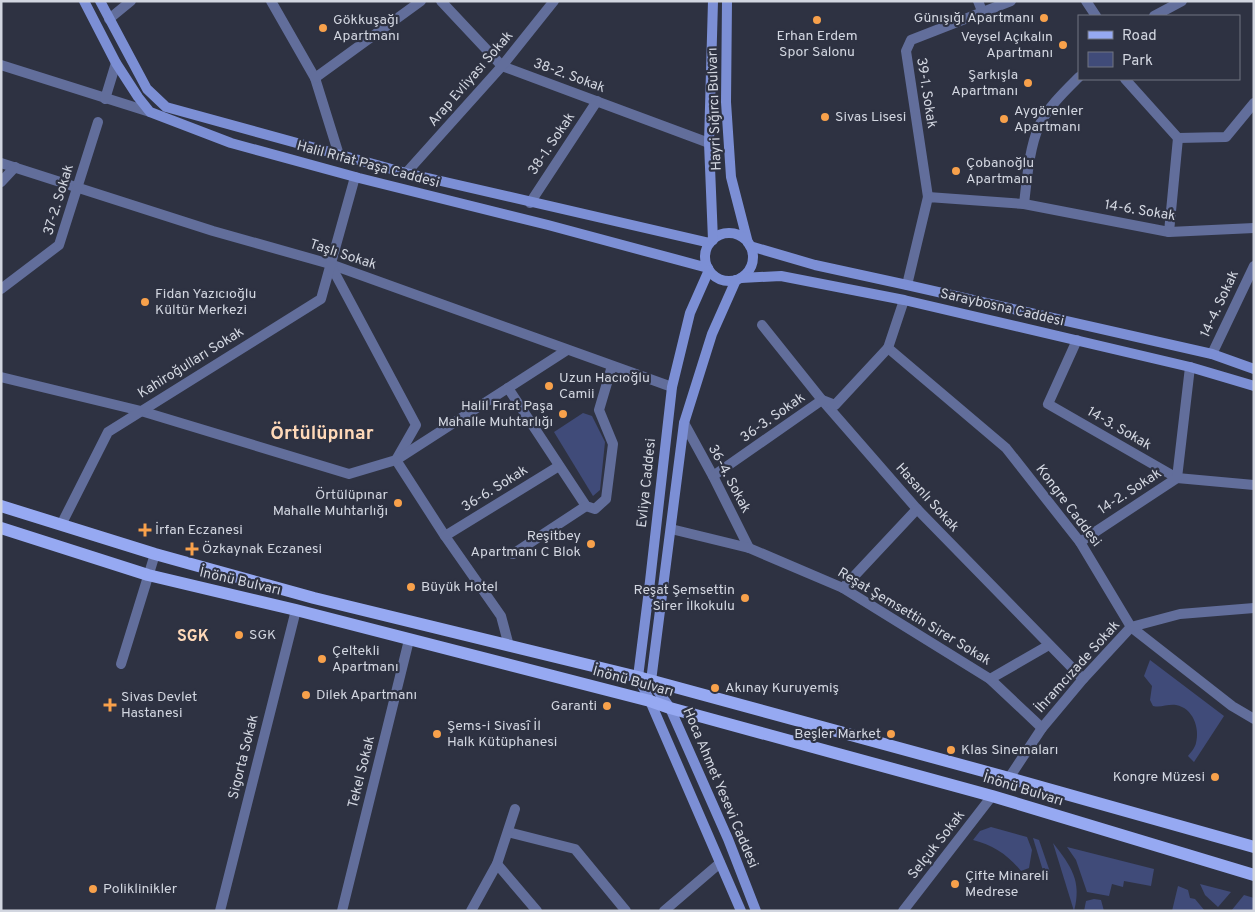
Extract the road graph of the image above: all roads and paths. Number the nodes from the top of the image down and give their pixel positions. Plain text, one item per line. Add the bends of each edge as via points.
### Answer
1 (84, 1) edge
2 (100, 1) edge
3 (130, 1) edge
4 (271, 1) edge
5 (421, 1) edge
6 (441, 1) edge
7 (554, 1) edge
8 (714, 1) edge
9 (727, 1) edge
10 (1011, 1) edge
11 (1086, 1) edge
12 (1182, 1) edge
13 (980, 6) edge
14 (1095, 15) edge
15 (1156, 15) edge
16 (109, 19) junction
17 (116, 63) junction
18 (1, 65) edge
19 (502, 66) junction
20 (315, 78) junction
21 (1078, 78) edge
22 (1126, 80) edge
23 (105, 99) junction
24 (597, 101) junction
25 (1252, 108) edge
26 (150, 112) junction
27 (98, 122) dead end
28 (1178, 138) junction
29 (709, 143) junction
30 (339, 155) junction
31 (1, 163) edge
32 (15, 167) junction
33 (406, 173) junction
34 (355, 177) junction
35 (1, 182) edge
36 (77, 187) junction
37 (928, 197) junction
38 (530, 202) junction
39 (1024, 204) junction
40 (1254, 228) edge
41 (1169, 232) junction
42 (712, 242) junction
43 (749, 244) junction
44 (330, 264) junction
45 (1254, 266) edge
46 (709, 269) junction
47 (738, 279) junction
48 (908, 284) junction
49 (1, 289) edge
50 (904, 300) junction
51 (762, 325) dead end
52 (1077, 340) junction
53 (888, 348) junction
54 (567, 350) junction
55 (1212, 354) junction
56 (612, 366) junction
57 (1190, 367) junction
58 (1254, 369) edge
59 (1, 377) edge
60 (1254, 386) edge
61 (672, 387) junction
62 (508, 388) junction
63 (822, 400) junction
64 (141, 411) junction
65 (684, 424) junction
66 (396, 460) junction
67 (559, 466) junction
68 (713, 476) junction
69 (1176, 478) junction
70 (1254, 485) edge
71 (1, 506) edge
72 (591, 507) junction
73 (917, 509) junction
74 (60, 525) junction
75 (1, 528) edge
76 (671, 529) junction
77 (445, 536) junction
78 (1080, 542) junction
79 (749, 548) junction
80 (155, 554) junction
81 (513, 554) dead end
82 (148, 575) junction
83 (843, 588) junction
84 (1254, 608) edge
85 (296, 610) junction
86 (1131, 627) junction
87 (409, 640) junction
88 (1049, 645) junction
89 (509, 646) junction
90 (121, 664) dead end
91 (638, 677) junction
92 (990, 679) junction
93 (1083, 679) junction
94 (651, 680) junction
95 (650, 701) junction
96 (670, 708) junction
97 (1254, 719) edge
98 (1042, 728) junction
99 (1009, 778) junction
100 (992, 796) junction
101 (515, 809) dead end
102 (508, 832) junction
103 (1254, 848) edge
104 (720, 863) junction
105 (497, 864) junction
106 (1254, 875) edge
107 (220, 911) edge
108 (342, 911) edge
109 (471, 911) edge
110 (536, 911) edge
111 (626, 911) edge
112 (664, 911) edge
113 (741, 911) edge
114 (756, 911) edge
115 (903, 911) edge

1 - 17 main road
2 - 16 main road, Halil Rıfat Paşa Caddesi
3 - 16 street
4 - 20 street
5 - 20 street
6 - 19 street, 38-2. Sokak
7 - 19 street, Arap Evliyası Sokak
8 - 29 main road, Hayri Sığırcı Bulvarı
9 - 43 main road, Hayri Sığırcı Bulvarı via 726,102 731,177
10 - 13 street, 39-1. Sokak
11 - 14 street
12 - 15 street
13 - 37 street, 39-1. Sokak via 911,40 906,52
16 - 30 main road, Halil Rıfat Paşa Caddesi via 147,88 166,107
17 - 23 street
17 - 26 main road
18 - 23 street
19 - 24 street, 38-2. Sokak
19 - 33 street, Arap Evliyası Sokak
20 - 30 street
21 - 39 street via 1058,97 1039,126 1028,165
22 - 28 street
23 - 26 street
24 - 29 street, 38-2. Sokak
24 - 38 street, 38-1. Sokak
25 - 28 street via 1226,137
26 - 34 main road, Halil Rıfat Paşa Caddesi via 231,143
27 - 36 street, 37-2. Sokak
28 - 41 street
29 - 42 main road, Hayri Sığırcı Bulvarı
30 - 33 main road, Halil Rıfat Paşa Caddesi
31 - 32 street, Taşlı Sokak
32 - 35 street
32 - 36 street, Taşlı Sokak
33 - 38 main road, Halil Rıfat Paşa Caddesi
34 - 44 street, Kahiroğulları Sokak
34 - 46 main road, Halil Rıfat Paşa Caddesi
36 - 44 street, Taşlı Sokak
36 - 49 street, 37-2. Sokak via 59,245
37 - 39 street, 14-6. Sokak
37 - 48 street
38 - 42 main road, Halil Rıfat Paşa Caddesi
39 - 41 street, 14-6. Sokak
40 - 41 street, 14-6. Sokak
42 - 43 main road via 723,234 731,234
42 - 46 main road via 706,253
43 - 47 main road via 752,264 748,272
43 - 48 main road, Saraybosna Caddesi via 815,265
44 - 54 street, Taşlı Sokak
44 - 64 street, Kahiroğulları Sokak via 321,299
44 - 66 street via 416,425
45 - 55 street, 14-4. Sokak
46 - 47 main road via 720,280
46 - 61 main road, Evliya Caddesi via 690,313
47 - 50 main road, Saraybosna Caddesi via 781,276
47 - 65 main road, Evliya Caddesi via 712,334
48 - 55 main road, Saraybosna Caddesi
50 - 52 main road, Saraybosna Caddesi
50 - 53 street
51 - 63 street, Hasanlı Sokak
52 - 57 main road, Saraybosna Caddesi
52 - 69 street, 14-3. Sokak via 1048,404
53 - 63 street, 36-3. Sokak via 836,404
53 - 78 street, Kongre Caddesi via 1006,448
54 - 56 street, Taşlı Sokak
54 - 62 street
55 - 58 main road, Saraybosna Caddesi
56 - 61 street, Taşlı Sokak
56 - 72 street via 599,410 613,444 606,499
57 - 60 main road, Saraybosna Caddesi
57 - 69 street, 14-2. Sokak
59 - 64 street
61 - 91 main road, Evliya Caddesi
62 - 66 street
62 - 67 street
63 - 68 street, 36-3. Sokak
63 - 73 street, Hasanlı Sokak
64 - 66 street via 348,474
64 - 74 street, Kahiroğulları Sokak via 108,432
65 - 68 street, 36-4. Sokak
65 - 76 main road, Evliya Caddesi
66 - 77 street
67 - 72 street
67 - 77 street, 36-6. Sokak
68 - 79 street, 36-4. Sokak
69 - 70 street
69 - 78 street, 14-2. Sokak
71 - 74 main road, İnönü Bulvarı
72 - 81 street
73 - 83 street
73 - 88 street, Hasanlı Sokak
74 - 80 main road, İnönü Bulvarı
75 - 82 main road, İnönü Bulvarı
76 - 79 street, Reşat Şemsettin Sirer Sokak
76 - 94 main road, Evliya Caddesi
77 - 89 street via 501,616
78 - 86 street, Kongre Caddesi
79 - 83 street, Reşat Şemsettin Sirer Sokak
80 - 82 street
80 - 89 main road, İnönü Bulvarı via 314,598
82 - 85 main road, İnönü Bulvarı
82 - 90 street
83 - 92 street, Reşat Şemsettin Sirer Sokak
84 - 86 street, İhramcızade Sokak via 1180,614
85 - 87 main road, İnönü Bulvarı
85 - 107 street, Sigorta Sokak
86 - 93 street, İhramcızade Sokak
86 - 97 street, Kongre Caddesi via 1232,706
87 - 95 main road, İnönü Bulvarı
87 - 108 street, Tekel Sokak
88 - 92 street
88 - 93 street, Hasanlı Sokak
89 - 91 main road, İnönü Bulvarı
91 - 94 main road, İnönü Bulvarı
91 - 95 main road
92 - 98 street, Reşat Şemsettin Sirer Sokak
93 - 98 street, İhramcızade Sokak
94 - 96 main road, Hoca Ahmet Yesevi Caddesi
94 - 99 main road, İnönü Bulvarı
95 - 96 main road, İnönü Bulvarı
95 - 104 main road, Hoca Ahmet Yesevi Caddesi
96 - 100 main road, İnönü Bulvarı
96 - 114 main road, Hoca Ahmet Yesevi Caddesi
98 - 99 street, İhramcızade Sokak
99 - 103 main road, İnönü Bulvarı
100 - 106 main road, İnönü Bulvarı
100 - 115 street, Selçuk Sokak
101 - 102 street
102 - 105 street
102 - 111 street via 574,849
104 - 112 street
104 - 113 main road, Hoca Ahmet Yesevi Caddesi
105 - 109 street
105 - 110 street

